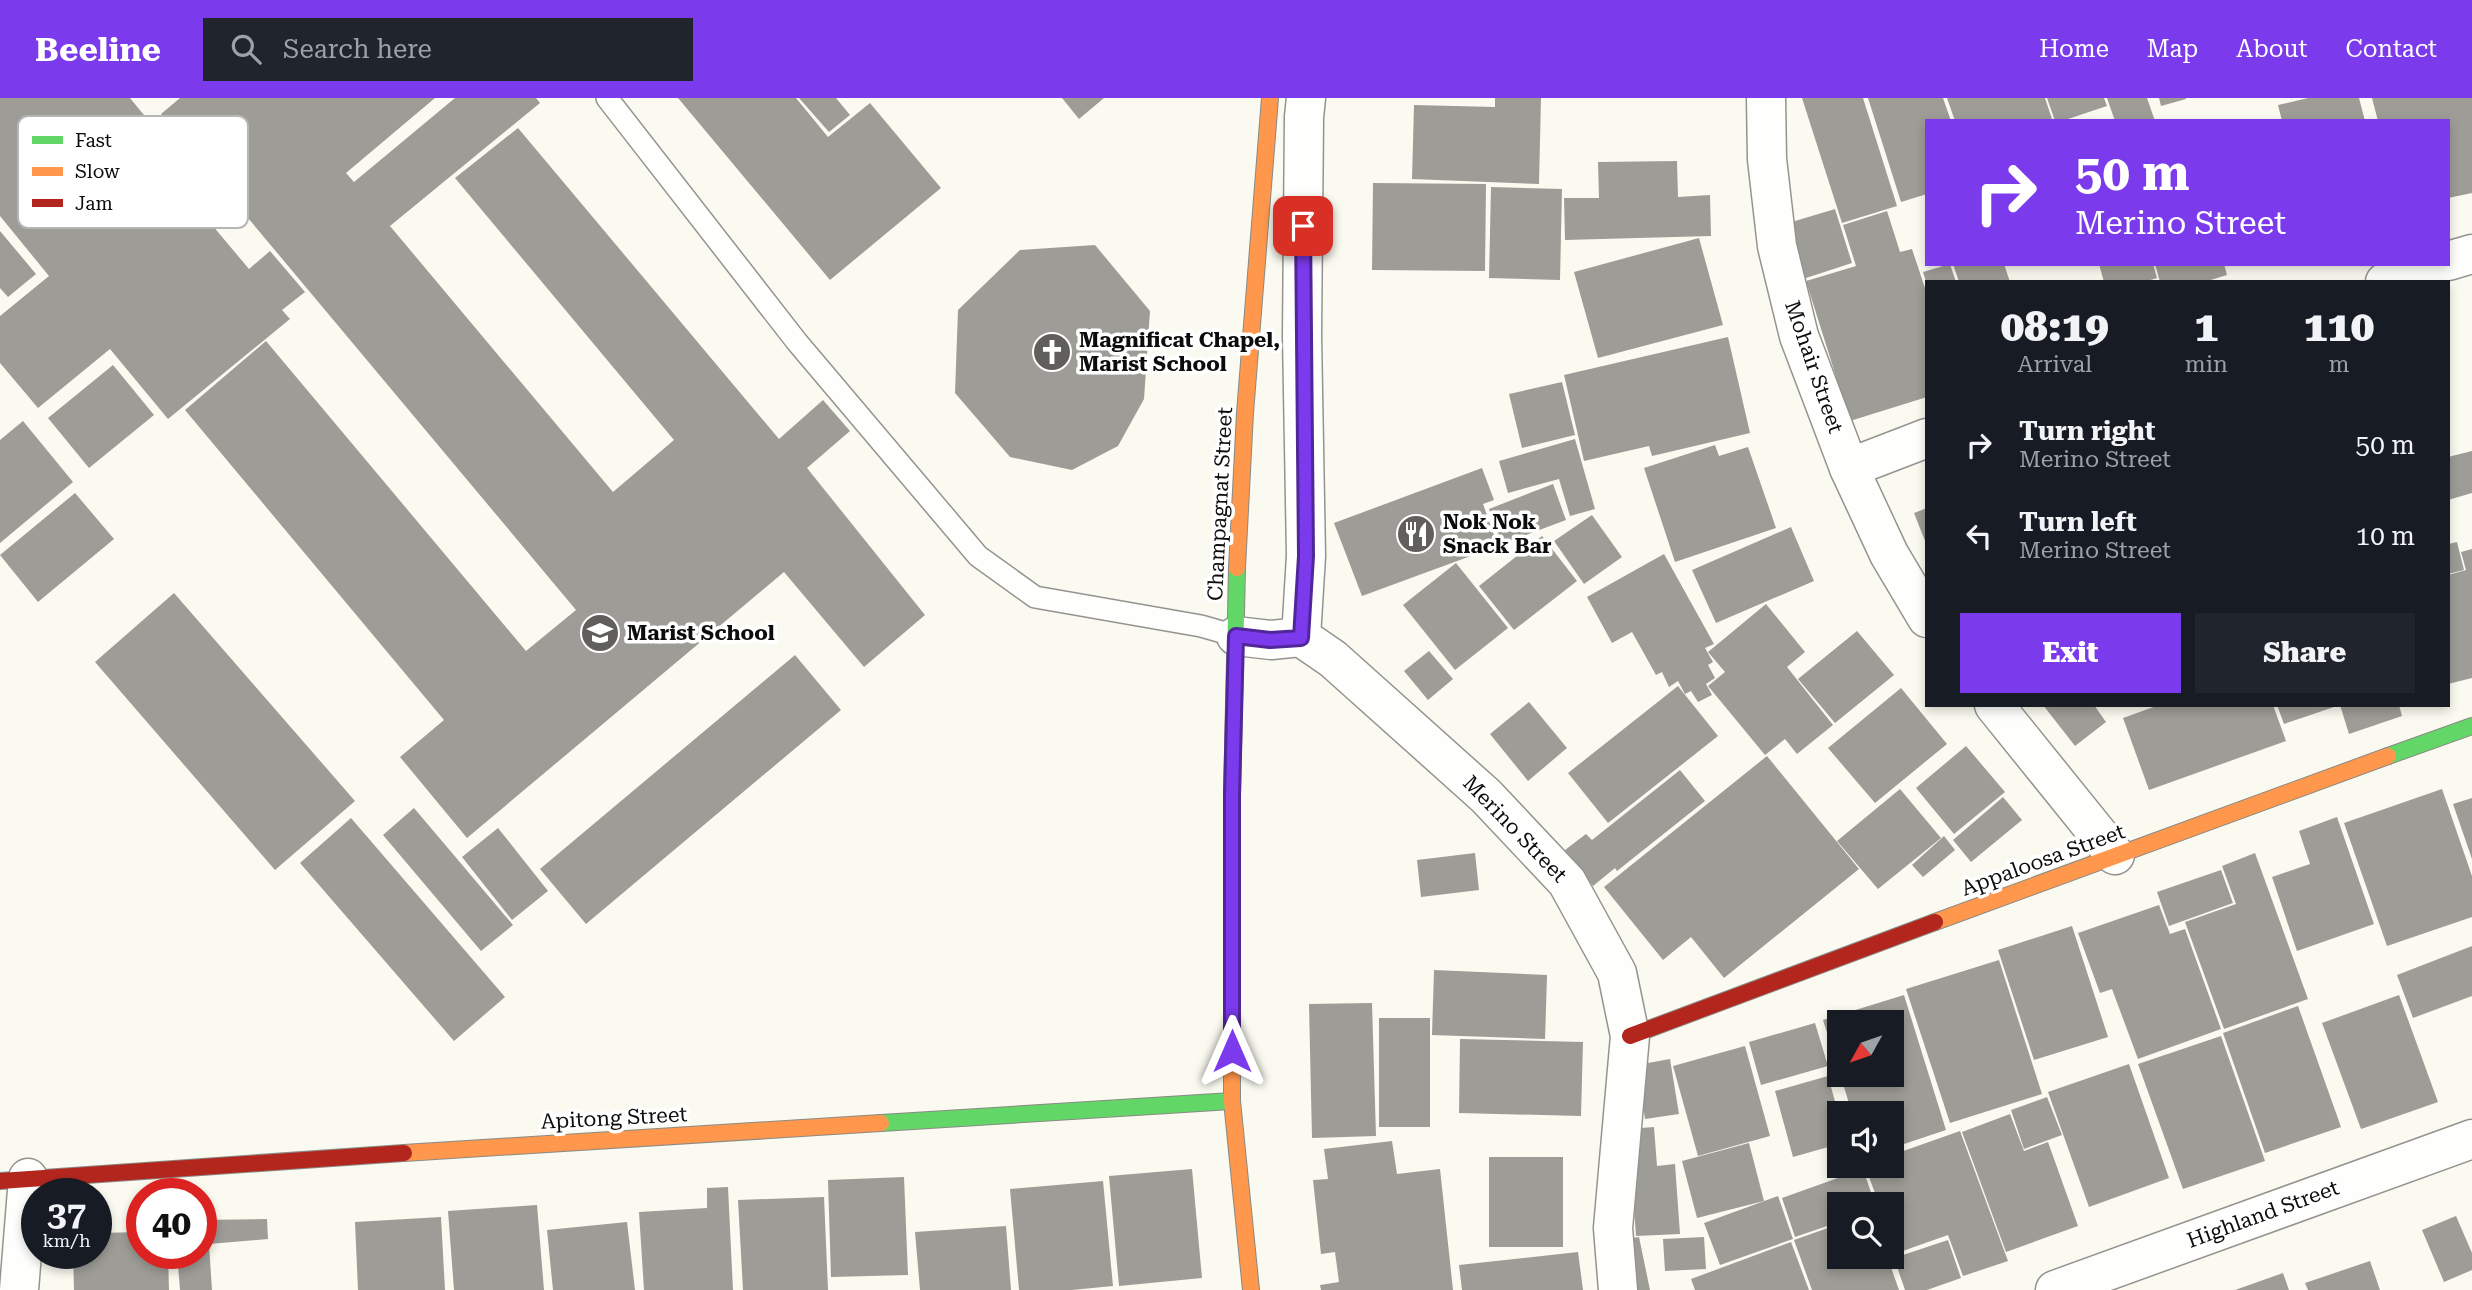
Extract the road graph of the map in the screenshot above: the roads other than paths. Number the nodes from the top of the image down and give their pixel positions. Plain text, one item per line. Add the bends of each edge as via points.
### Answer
1 (607, 98) edge
2 (1270, 98) edge
3 (1306, 98) edge
4 (1766, 98) edge
5 (2472, 254) edge
6 (2450, 260) edge
7 (2434, 266) edge
8 (2391, 280) edge
9 (1925, 439) edge
10 (1849, 468) junction
11 (1925, 615) edge
12 (1236, 636) junction
13 (1301, 638) junction
14 (1996, 707) edge
15 (2472, 726) edge
16 (2115, 855) junction
17 (1630, 1036) junction
18 (1232, 1101) junction
19 (2472, 1139) edge
20 (14, 1180) edge
21 (19, 1290) edge
22 (1251, 1290) edge
23 (1618, 1290) edge
24 (2055, 1290) edge

1 - 12 lane via 797,342 978,556 1035,597
2 - 12 street, Champagnat Street via 1245,413
3 - 13 street via 1306,556
4 - 10 street, Mohair Street via 1767,159 1777,246 1799,336
5 - 6 street
7 - 8 street
9 - 10 street
10 - 11 street, Mohair Street via 1889,554
12 - 13 street
12 - 18 street, Champagnat Street
13 - 17 street, Merino Street via 1333,659 1477,788 1567,882 1617,974
14 - 16 street
15 - 16 street, Appaloosa Street
16 - 17 street, Appaloosa Street
17 - 23 street, Merino Street via 1613,1228
18 - 20 street, Apitong Street
18 - 22 street, Champagnat Street
19 - 24 street, Highland Street
20 - 21 street

